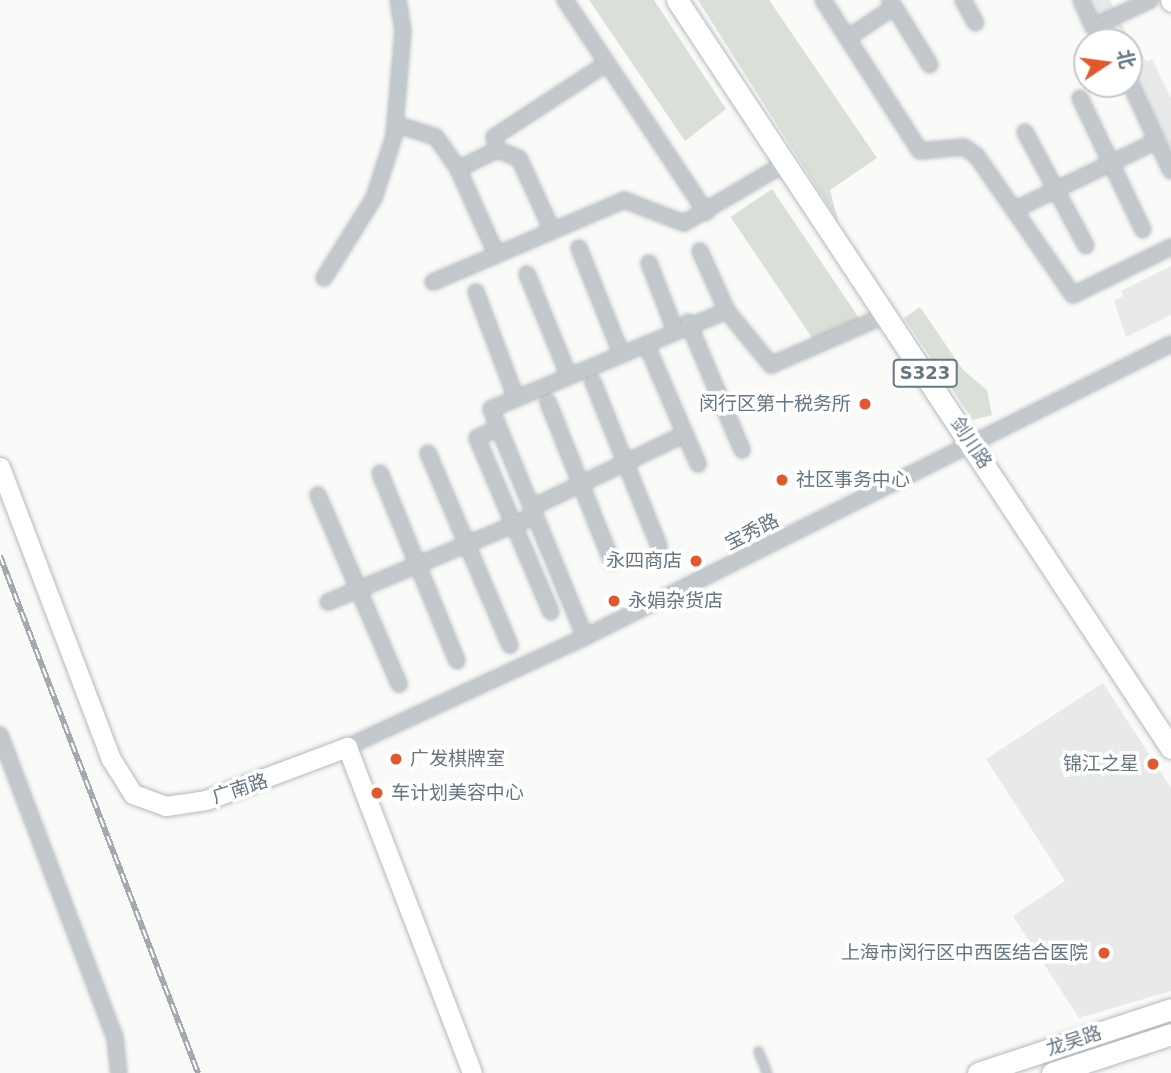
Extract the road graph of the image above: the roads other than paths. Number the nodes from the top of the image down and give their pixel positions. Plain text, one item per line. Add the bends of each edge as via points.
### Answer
1 (398, 0) edge
2 (565, 0) edge
3 (677, 0) edge
4 (823, 0) edge
5 (963, 0) edge
6 (1081, 0) edge
7 (1150, 0) edge
8 (892, 3) edge
9 (976, 23) dead end
10 (1093, 27) joint
11 (849, 37) junction
12 (607, 63) junction
13 (930, 65) dead end
14 (1080, 98) dead end
15 (1137, 98) edge
16 (395, 124) junction
17 (1025, 132) dead end
18 (1157, 141) junction
19 (497, 150) junction
20 (786, 163) junction
21 (1112, 163) junction
22 (458, 169) junction
23 (1171, 171) edge
24 (1054, 190) junction
25 (1014, 210) junction
26 (706, 212) junction
27 (551, 228) junction
28 (1143, 230) dead end
29 (1086, 246) dead end
30 (1171, 247) edge
31 (579, 248) dead end
32 (700, 251) dead end
33 (496, 253) junction
34 (649, 263) dead end
35 (527, 274) dead end
36 (324, 278) dead end
37 (433, 282) dead end
38 (476, 292) dead end
39 (727, 311) junction
40 (886, 315) junction
41 (688, 322) junction
42 (675, 330) junction
43 (1171, 344) edge
44 (650, 353) dead end
45 (621, 354) junction
46 (568, 374) junction
47 (593, 382) dead end
48 (516, 398) junction
49 (548, 402) dead end
50 (498, 428) junction
51 (685, 434) junction
52 (971, 443) junction
53 (742, 450) dead end
54 (428, 453) dead end
55 (626, 464) junction
56 (698, 464) dead end
57 (0, 467) edge
58 (380, 473) dead end
59 (580, 485) junction
60 (317, 495) dead end
61 (533, 512) junction
62 (514, 524) junction
63 (466, 542) junction
64 (659, 546) dead end
65 (612, 562) dead end
66 (417, 564) junction
67 (359, 589) junction
68 (328, 602) dead end
69 (551, 612) dead end
70 (585, 637) junction
71 (510, 645) dead end
72 (457, 661) dead end
73 (399, 684) dead end
74 (0, 735) edge
75 (347, 747) junction
76 (1171, 748) edge
77 (1171, 1009) edge
78 (1171, 1034) edge
79 (758, 1051) dead end
80 (119, 1073) edge
81 (472, 1073) edge
82 (767, 1073) edge
83 (978, 1073) edge
84 (1052, 1073) edge

1 - 16 street via 403,31
2 - 12 street
3 - 20 main road, 剑川路 / S323
4 - 11 street
5 - 9 street
6 - 10 street
7 - 10 street
8 - 11 street
8 - 13 street
11 - 25 street via 920,152 964,147
12 - 19 street via 494,138
12 - 26 street
14 - 21 street
15 - 18 street
16 - 22 street via 436,136
16 - 36 street via 374,198
17 - 24 street
18 - 21 street
18 - 23 street
19 - 22 street
19 - 27 street via 519,158
20 - 26 street
20 - 40 main road, 剑川路 / S323
21 - 24 street
21 - 28 street
22 - 33 street
24 - 25 street
24 - 29 street
25 - 30 street via 1073,295
26 - 27 street via 684,223 624,200
27 - 33 street
31 - 45 street
32 - 39 street
33 - 37 street
34 - 42 street
35 - 46 street
38 - 48 street
39 - 40 street via 771,365
39 - 41 street
40 - 52 main road, 剑川路 / S323
41 - 42 street
41 - 53 street
42 - 45 street
43 - 52 street, 宝秀路
44 - 51 street
45 - 46 street
46 - 48 street
47 - 55 street
48 - 50 street via 491,409
49 - 59 street
50 - 61 street
50 - 62 street via 477,438
51 - 55 street
51 - 56 street
52 - 70 street, 宝秀路
52 - 76 main road, 剑川路 / S323
54 - 63 street
55 - 59 street
55 - 64 street
57 - 75 street, 广南路 via 111,759 133,794 166,806 206,800
58 - 66 street
59 - 61 street
59 - 65 street
60 - 67 street
61 - 62 street
61 - 70 street
62 - 63 street
62 - 69 street
63 - 66 street
63 - 71 street
66 - 67 street
66 - 72 street
67 - 68 street
67 - 73 street
70 - 75 street, 宝秀路
74 - 80 street via 115,1037
75 - 81 street
77 - 83 main road, 龙吴路
78 - 84 main road, 龙吴路
79 - 82 lane

